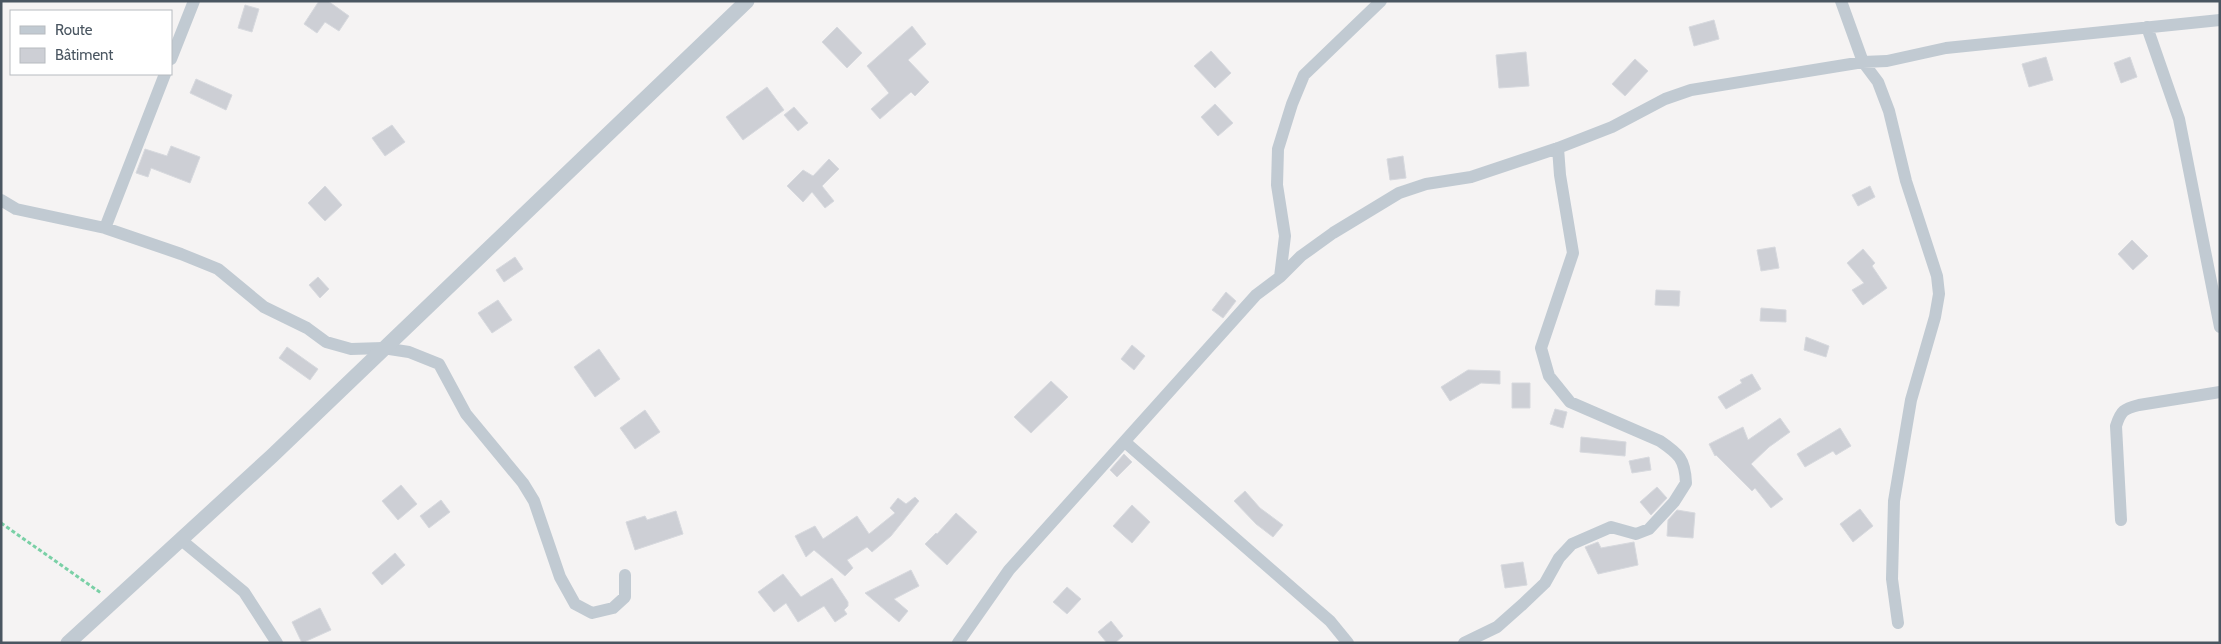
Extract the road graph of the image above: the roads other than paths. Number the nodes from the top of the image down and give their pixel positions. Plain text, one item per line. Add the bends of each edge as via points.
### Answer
1 (194, 1) edge
2 (747, 1) edge
3 (1380, 1) edge
4 (1842, 1) edge
5 (2220, 20) edge
6 (2147, 28) junction
7 (172, 56) edge
8 (1863, 62) junction
9 (165, 75) edge
10 (1558, 148) junction
11 (1, 200) edge
12 (105, 228) junction
13 (1280, 277) junction
14 (2220, 327) edge
15 (383, 348) junction
16 (2220, 392) edge
17 (1125, 442) junction
18 (2121, 520) dead end
19 (180, 539) junction
20 (625, 575) dead end
21 (1898, 624) dead end
22 (68, 643) edge
23 (277, 643) edge
24 (958, 643) edge
25 (1348, 643) edge
26 (1464, 643) edge

1 - 7 street
2 - 15 street
3 - 13 street via 1304,74 1292,104 1278,149 1277,185 1285,236
4 - 8 street
5 - 6 street
6 - 8 street via 1946,48 1887,62
6 - 14 street via 2179,120
8 - 10 street via 1691,90
8 - 21 street via 1878,82 1889,111 1940,294 1911,400 1894,500 1892,578
9 - 12 street
10 - 13 street via 1472,177 1426,184 1399,193 1333,233 1301,256
10 - 26 street via 1573,253 1541,348 1549,376 1570,402 1674,450 1682,459 1686,483 1650,529 1636,534 1610,528 1572,544 1559,558 1545,583 1523,604 1498,626
11 - 12 street via 16,209
12 - 15 street via 218,270 264,307 307,328 326,342 350,349
13 - 17 street via 1256,294
15 - 19 street via 272,456
15 - 20 street via 409,352 438,364 466,414 523,482 534,501 560,577 575,604 592,613 613,608 625,597
16 - 18 street via 2139,405 2120,414 2116,426
17 - 24 street via 1009,570
17 - 25 street via 1330,621
19 - 22 street
19 - 23 street via 244,592

